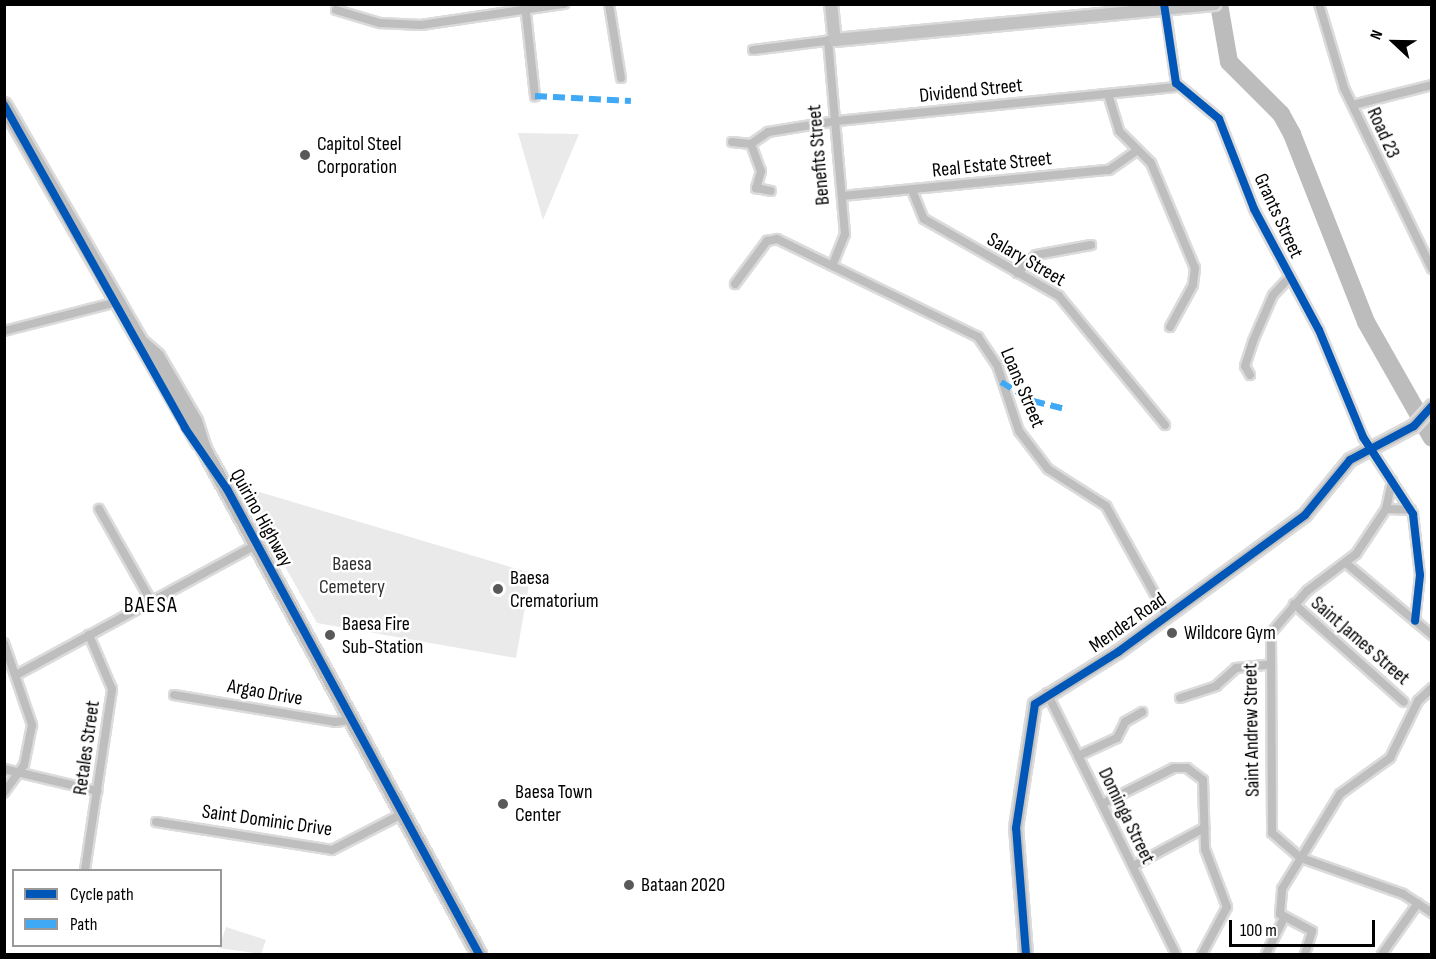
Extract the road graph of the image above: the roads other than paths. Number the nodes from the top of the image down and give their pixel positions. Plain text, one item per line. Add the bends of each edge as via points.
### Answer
1 (564, 4) edge
2 (609, 4) edge
3 (831, 4) edge
4 (1214, 4) edge
5 (1319, 4) edge
6 (1209, 5) edge
7 (1165, 6) edge
8 (526, 7) edge
9 (336, 10) dead end
10 (831, 40) junction
11 (753, 50) dead end
12 (621, 78) dead end
13 (1431, 85) edge
14 (1179, 87) junction
15 (1108, 94) junction
16 (535, 96) dead end
17 (4, 105) edge
18 (1353, 105) junction
19 (836, 121) junction
20 (732, 142) dead end
21 (752, 144) junction
22 (1138, 150) junction
23 (912, 190) junction
24 (771, 191) dead end
25 (842, 196) junction
26 (1091, 245) dead end
27 (833, 264) junction
28 (1431, 269) edge
29 (1017, 273) junction
30 (1289, 278) junction
31 (735, 284) dead end
32 (117, 303) junction
33 (1170, 327) dead end
34 (4, 331) edge
35 (1250, 375) dead end
36 (1431, 406) edge
37 (1165, 425) dead end
38 (1369, 448) junction
39 (1392, 481) junction
40 (99, 509) dead end
41 (1386, 509) junction
42 (1411, 510) junction
43 (257, 544) junction
44 (1347, 564) junction
45 (151, 601) junction
46 (1293, 604) junction
47 (1167, 616) junction
48 (1415, 621) junction
49 (90, 635) junction
50 (1431, 635) edge
51 (4, 643) edge
52 (1267, 665) junction
53 (18, 674) junction
54 (1431, 688) edge
55 (1047, 693) junction
56 (174, 695) dead end
57 (1180, 698) dead end
58 (1404, 702) dead end
59 (1142, 712) dead end
60 (351, 720) junction
61 (1078, 756) junction
62 (4, 769) edge
63 (20, 773) junction
64 (97, 791) junction
65 (4, 793) edge
66 (1102, 804) junction
67 (402, 814) junction
68 (156, 822) dead end
69 (1204, 828) junction
70 (1301, 858) junction
71 (1133, 866) junction
72 (85, 869) edge
73 (1418, 903) junction
74 (1431, 913) edge
75 (1284, 918) junction
76 (479, 954) edge
77 (1026, 954) edge
78 (1176, 954) edge
79 (1202, 954) edge
80 (1266, 954) edge
81 (1305, 954) edge
82 (1382, 954) edge

1 - 8 street
2 - 12 street
3 - 10 street, Benefits Street
4 - 6 street
5 - 18 street, Road 23
6 - 7 street
7 - 10 street
7 - 14 street
8 - 9 street via 421,25 380,23
8 - 16 street
10 - 11 street
10 - 19 street, Benefits Street
13 - 18 street
14 - 15 street, Dividend Street
14 - 30 street, Grants Street via 1219,118
15 - 19 street, Dividend Street
15 - 22 street via 1112,120
17 - 32 main road, Quirino Highway
18 - 28 street, Road 23
19 - 21 street, Dividend Street via 768,132
19 - 25 street, Benefits Street
20 - 21 street
21 - 24 street via 761,171 756,188
22 - 23 street, Real Estate Street via 1108,170
22 - 33 street via 1151,163 1195,268 1193,285
23 - 25 street, Real Estate Street
23 - 29 street, Salary Street via 924,219
25 - 27 street, Benefits Street via 845,238
26 - 29 street via 1036,255
27 - 31 street, Loans Street via 771,238
27 - 47 street, Loans Street via 978,337 997,365 1019,431 1048,469 1106,506
29 - 37 street, Salary Street via 1059,296
30 - 35 street via 1270,301 1242,367
30 - 38 street, Grants Street via 1319,330
32 - 34 street
32 - 43 main road, Quirino Highway via 142,343 157,356
36 - 38 street, Mendez Road via 1414,426
38 - 39 street, Grants Street
38 - 47 street, Mendez Road via 1350,460 1314,508
39 - 41 street, Saint Andrew Street
39 - 42 street, Grants Street
40 - 45 street
41 - 42 street
41 - 44 street, Saint Andrew Street
42 - 48 street via 1420,575
43 - 45 street
43 - 60 main road, Quirino Highway
44 - 46 street, Saint Andrew Street
44 - 48 street
45 - 49 street
46 - 52 street, Saint Andrew Street via 1270,633
46 - 58 street, Saint James Street
47 - 55 street, Mendez Road via 1113,655
48 - 50 street
49 - 53 street
49 - 64 street, Retales Street via 112,689
51 - 53 street
52 - 57 street via 1236,668 1216,686
52 - 70 street, Saint Andrew Street via 1272,833
53 - 63 street via 32,725
54 - 70 street via 1418,701 1390,758 1340,794
55 - 61 street, Dominga Street
55 - 77 street, Mendez Road via 1031,714 1016,828
56 - 60 street, Argao Drive via 334,722
59 - 61 street via 1125,722 1117,738
60 - 67 main road, Quirino Highway
61 - 66 street, Dominga Street
62 - 63 street
63 - 64 street
63 - 65 street
64 - 72 street, Retales Street
66 - 69 street via 1174,768 1187,768 1203,780
66 - 71 street, Dominga Street
67 - 68 street, Saint Dominic Drive via 332,850
67 - 76 main road, Quirino Highway
69 - 71 street
69 - 79 street via 1205,849 1227,907
70 - 73 street, Saint Andrew Street
70 - 75 street via 1278,900
71 - 78 street, Dominga Street
73 - 74 street, Saint Andrew Street
73 - 82 street
75 - 80 street
75 - 81 street via 1312,932

